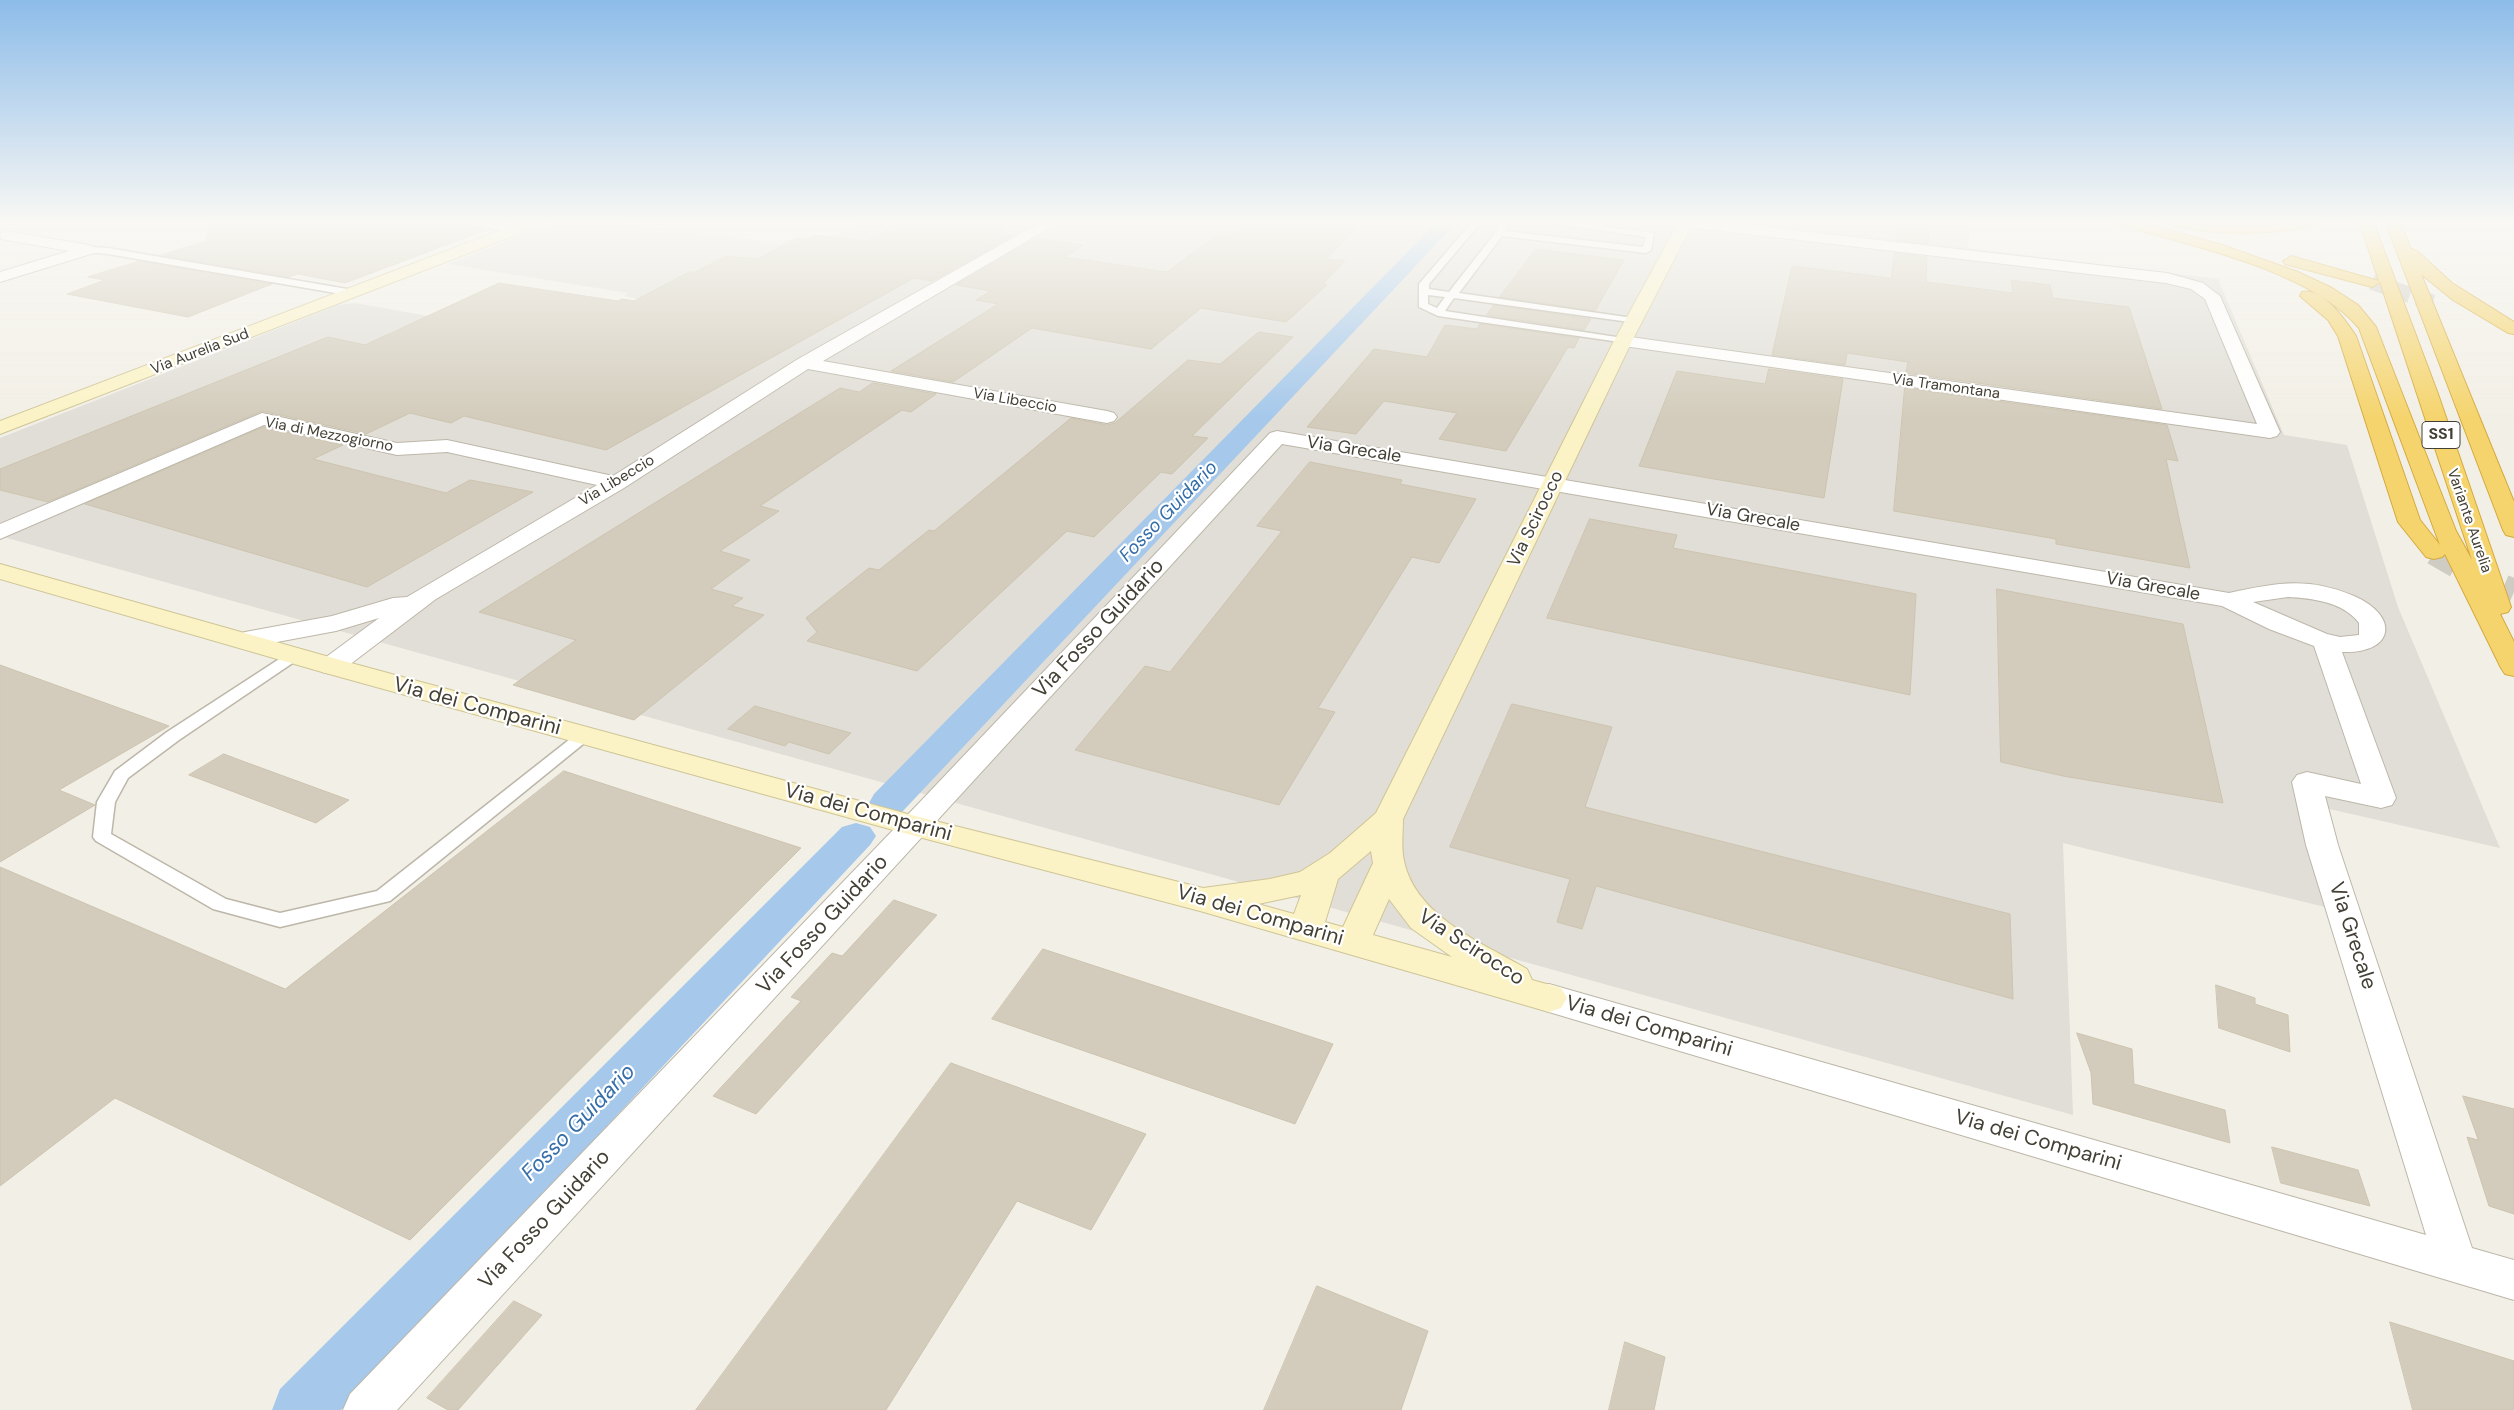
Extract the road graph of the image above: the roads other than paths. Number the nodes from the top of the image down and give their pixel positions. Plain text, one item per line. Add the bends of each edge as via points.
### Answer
1 (317, 287) edge
2 (369, 287) edge
3 (939, 287) edge
4 (1424, 287) edge
5 (1459, 287) edge
6 (1650, 287) edge
7 (2198, 287) edge
8 (2289, 287) edge
9 (2317, 287) edge
10 (2390, 287) edge
11 (2418, 287) edge
12 (2446, 287) tunnel mouth
13 (1424, 290) junction
14 (353, 293) junction
15 (1453, 295) junction
16 (2448, 308) tunnel mouth
17 (1438, 313) junction
18 (1633, 321) junction
19 (2514, 329) edge
20 (2514, 339) edge
21 (1623, 341) junction
22 (805, 363) junction
23 (1107, 416) dead end
24 (0, 428) edge
25 (1277, 437) joint
26 (616, 483) junction
27 (1554, 483) junction
28 (2514, 530) edge
29 (0, 532) edge
30 (2434, 552) tunnel mouth
31 (0, 571) edge
32 (427, 594) junction
33 (2229, 600) junction
34 (245, 640) junction
35 (2325, 641) junction
36 (2514, 650) edge
37 (295, 655) junction
38 (331, 666) junction
39 (2514, 668) edge
40 (585, 736) junction
41 (1388, 819) junction
42 (915, 826) junction
43 (1388, 864) junction
44 (1324, 873) junction
45 (1200, 899) junction
46 (1306, 929) junction
47 (1353, 942) junction
48 (1549, 998) junction
49 (2456, 1263) junction
50 (2514, 1280) edge
51 (366, 1410) edge

1 - 14 lane
2 - 14 street, Via Aurelia Sud
3 - 22 street, Via Libeccio
4 - 13 lane
5 - 15 lane
6 - 18 street, Via Scirocco
7 - 21 street, Via Tramontana via 2212,296 2270,432
8 - 30 highway via 2335,317 2350,343 2409,522
9 - 39 highway via 2357,312 2367,327 2445,531
10 - 36 highway, Variante Aurelia / SS1
11 - 28 highway, SS1
12 - 19 highway
13 - 15 lane
13 - 17 lane via 1423,305
14 - 24 street, Via Aurelia Sud
15 - 17 lane
15 - 18 lane
16 - 20 highway
17 - 21 lane
18 - 21 street, Via Scirocco
21 - 27 street, Via Scirocco
22 - 23 street, Via Libeccio
22 - 26 street, Via Libeccio
25 - 27 street, Via Grecale
25 - 42 street, Via Fosso Guidario
26 - 29 street, Via di Mezzogiorno via 446,446 397,449 262,419
26 - 32 street, Via Libeccio
27 - 33 street, Via Grecale
27 - 41 street, Via Scirocco
31 - 34 street, Via dei Comparini
32 - 34 street, Via Libeccio via 372,614
32 - 38 street, Via Libeccio
33 - 35 street via 2296,632
33 - 35 street via 2278,590 2305,591 2337,598 2354,606 2372,623 2373,633 2368,640 2346,644
34 - 37 street, Via dei Comparini
35 - 49 street, Via Grecale via 2381,798 2307,782 2322,845
37 - 38 street, Via dei Comparini
37 - 40 lane via 173,736 121,775 106,802 102,837 220,904 280,920 383,896
38 - 40 street, Via dei Comparini
40 - 42 street, Via dei Comparini
41 - 43 street, Via Scirocco
41 - 44 street, Via Scirocco
42 - 45 street, Via dei Comparini
42 - 51 street, Via Fosso Guidario
43 - 47 street, Via Scirocco
43 - 48 street, Via Scirocco via 1408,906 1422,919
44 - 45 street, Via Scirocco via 1287,886
44 - 46 street
45 - 46 street, Via dei Comparini
46 - 47 street, Via dei Comparini
47 - 48 street, Via dei Comparini
48 - 49 street, Via dei Comparini
49 - 50 street, Via dei Comparini

